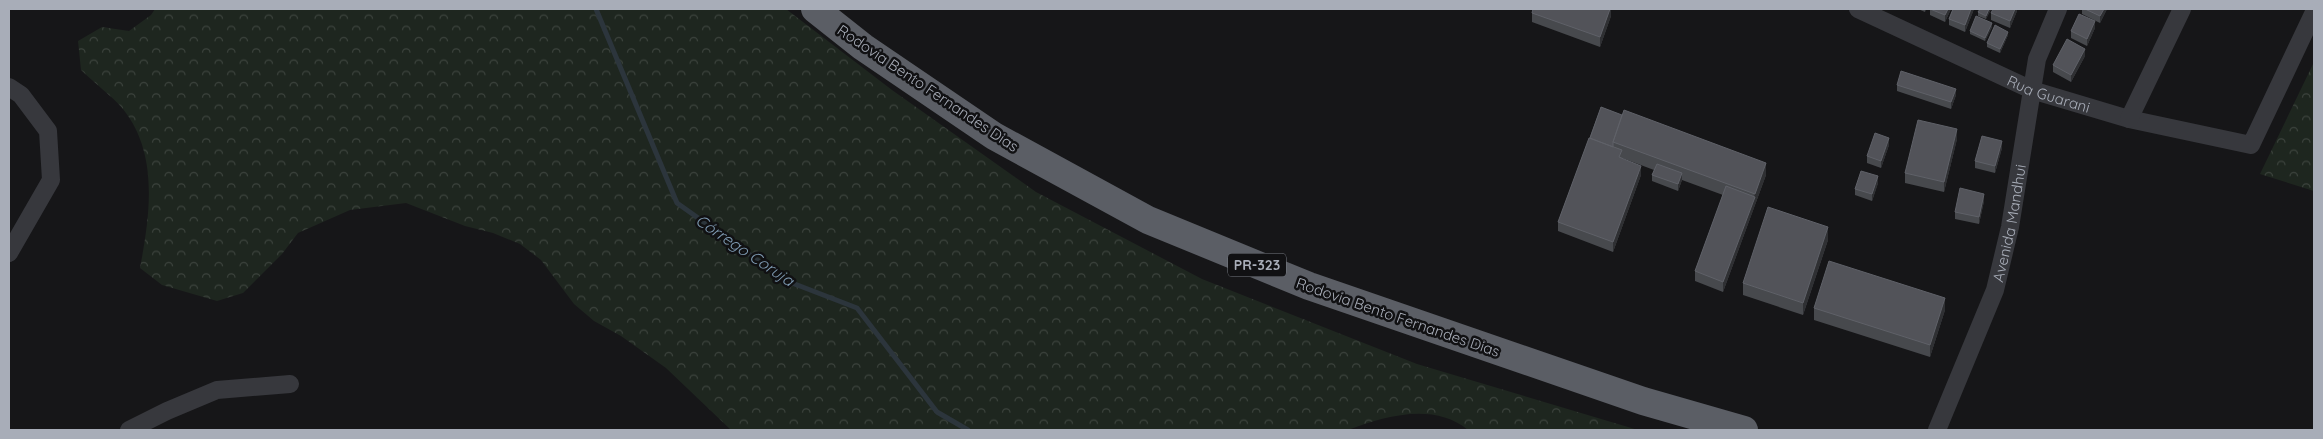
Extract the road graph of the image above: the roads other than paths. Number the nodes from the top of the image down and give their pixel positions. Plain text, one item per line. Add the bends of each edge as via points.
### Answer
1 (815, 9) edge
2 (1858, 9) edge
3 (2058, 9) edge
4 (2182, 9) edge
5 (2314, 12) edge
6 (9, 87) edge
7 (2032, 90) junction
8 (2129, 119) junction
9 (9, 254) edge
10 (290, 384) dead end
11 (129, 430) edge
12 (1744, 430) edge
13 (1937, 430) edge

1 - 12 highway, Rodovia Bento Fernandes Dias / PR-323 via 863,47 994,136 1148,220 1309,286 1643,401
2 - 7 street, Rua Guarani
3 - 7 street, Avenida Mandhui via 2038,60
4 - 8 street
5 - 8 street, Rua Guarani via 2250,145
6 - 9 street via 21,95 48,131 51,180
7 - 8 street, Rua Guarani
7 - 13 street, Avenida Mandhui via 2010,227 1995,290
10 - 11 street via 217,390

